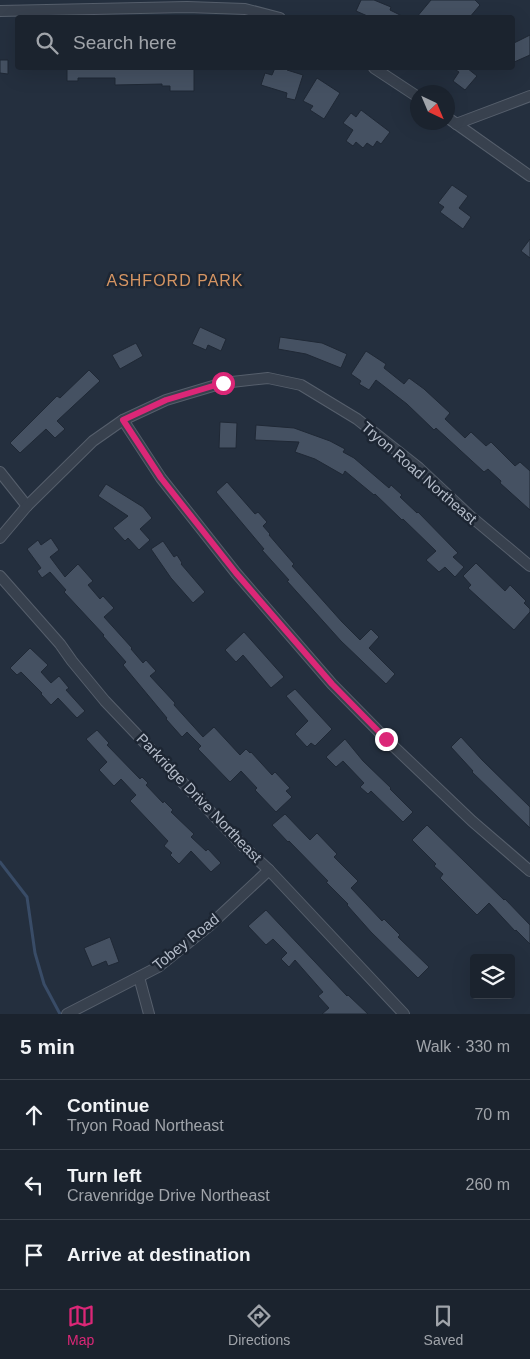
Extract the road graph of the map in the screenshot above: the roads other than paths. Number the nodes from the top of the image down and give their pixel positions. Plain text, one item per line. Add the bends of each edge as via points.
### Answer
1 (0, 11) edge
2 (268, 15) edge
3 (377, 70) edge
4 (410, 92) edge
5 (530, 96) edge
6 (455, 120) edge
7 (455, 123) edge
8 (530, 176) edge
9 (123, 420) junction
10 (0, 472) edge
11 (27, 506) junction
12 (0, 538) edge
13 (530, 566) edge
14 (0, 576) edge
15 (269, 870) junction
16 (530, 872) edge
17 (139, 977) junction
18 (67, 1014) edge
19 (149, 1014) edge
20 (404, 1014) edge

1 - 2 street via 187,7 245,9
3 - 4 street
5 - 6 street
7 - 8 street
9 - 11 street, Tryon Road Northeast via 93,441
9 - 13 street, Tryon Road Northeast via 166,400 223,383 268,378 301,385 357,419 420,468
9 - 16 street via 161,478 230,566 332,684 458,808
10 - 11 street
11 - 12 street, Tryon Road Northeast
14 - 15 street, Parkridge Drive Northeast via 105,701
15 - 17 street, Tobey Road via 202,932 158,967
15 - 20 street, Parkridge Drive Northeast
17 - 18 street, Tobey Road
17 - 19 street

